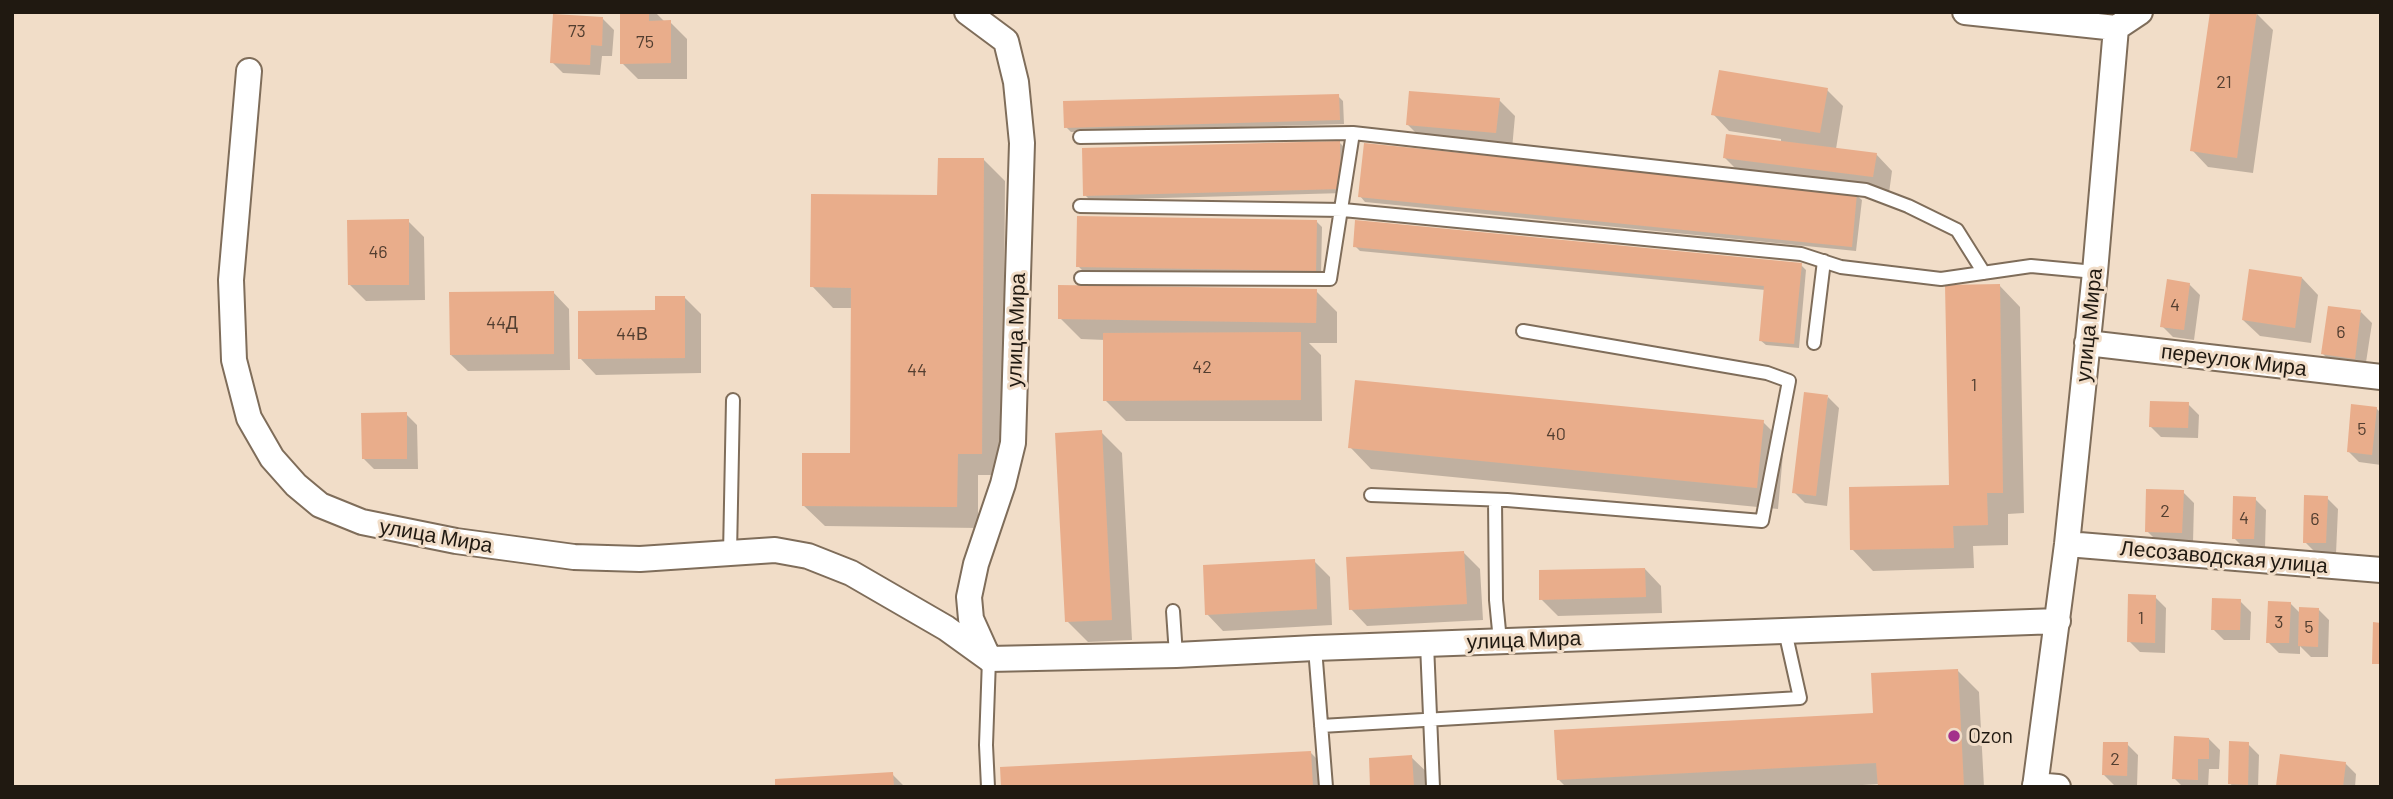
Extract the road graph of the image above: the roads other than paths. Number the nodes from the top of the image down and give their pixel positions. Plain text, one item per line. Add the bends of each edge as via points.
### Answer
1 (967, 12) edge
2 (1965, 12) edge
3 (2140, 12) edge
4 (2116, 28) junction
5 (249, 71) dead end
6 (1353, 133) junction
7 (1080, 137) dead end
8 (1080, 206) dead end
9 (1343, 210) junction
10 (1824, 261) junction
11 (2095, 272) junction
12 (1984, 273) junction
13 (1081, 278) dead end
14 (1523, 331) dead end
15 (1814, 343) dead end
16 (2087, 343) junction
17 (2381, 377) edge
18 (733, 400) dead end
19 (1371, 495) dead end
20 (1495, 500) junction
21 (2067, 544) junction
22 (730, 554) junction
23 (2381, 570) edge
24 (1174, 611) dead end
25 (2059, 621) junction
26 (1785, 631) junction
27 (1500, 641) junction
28 (1427, 644) junction
29 (1315, 648) junction
30 (1176, 655) junction
31 (989, 659) junction
32 (1430, 719) junction
33 (1321, 726) junction
34 (2042, 786) edge
35 (988, 787) edge
36 (1326, 787) edge
37 (1433, 787) edge

1 - 31 street, улица Мира via 1006,41 1016,82 1022,143 1013,443 969,597 971,619
2 - 4 street
3 - 4 street
4 - 11 street, улица Мира
5 - 22 street, улица Мира via 231,280 233,360 249,418 272,458 296,485 320,505 362,522 456,541 573,557
6 - 7 lane
6 - 9 lane
6 - 12 lane via 1866,190 1957,230
8 - 9 lane
9 - 10 lane via 1801,254
9 - 13 lane via 1331,279
10 - 12 lane via 1941,279
10 - 15 lane
11 - 12 lane via 2031,266
11 - 16 street, улица Мира
14 - 20 lane via 1767,373 1789,381 1762,522
16 - 17 street, переулок Мира
16 - 21 street, улица Мира
18 - 22 lane
19 - 20 lane
20 - 27 lane
21 - 23 street, Лесозаводская улица
21 - 25 street, улица Мира
22 - 31 street, улица Мира via 775,550 808,556 851,573 946,628
24 - 30 lane
25 - 26 street, улица Мира
25 - 34 street, улица Мира
26 - 27 street, улица Мира
26 - 32 lane via 1800,698
27 - 28 street, улица Мира
28 - 29 street, улица Мира
28 - 32 lane
29 - 30 street, улица Мира
29 - 33 lane
30 - 31 street, улица Мира
31 - 35 lane
32 - 33 lane
32 - 37 lane
33 - 36 lane

